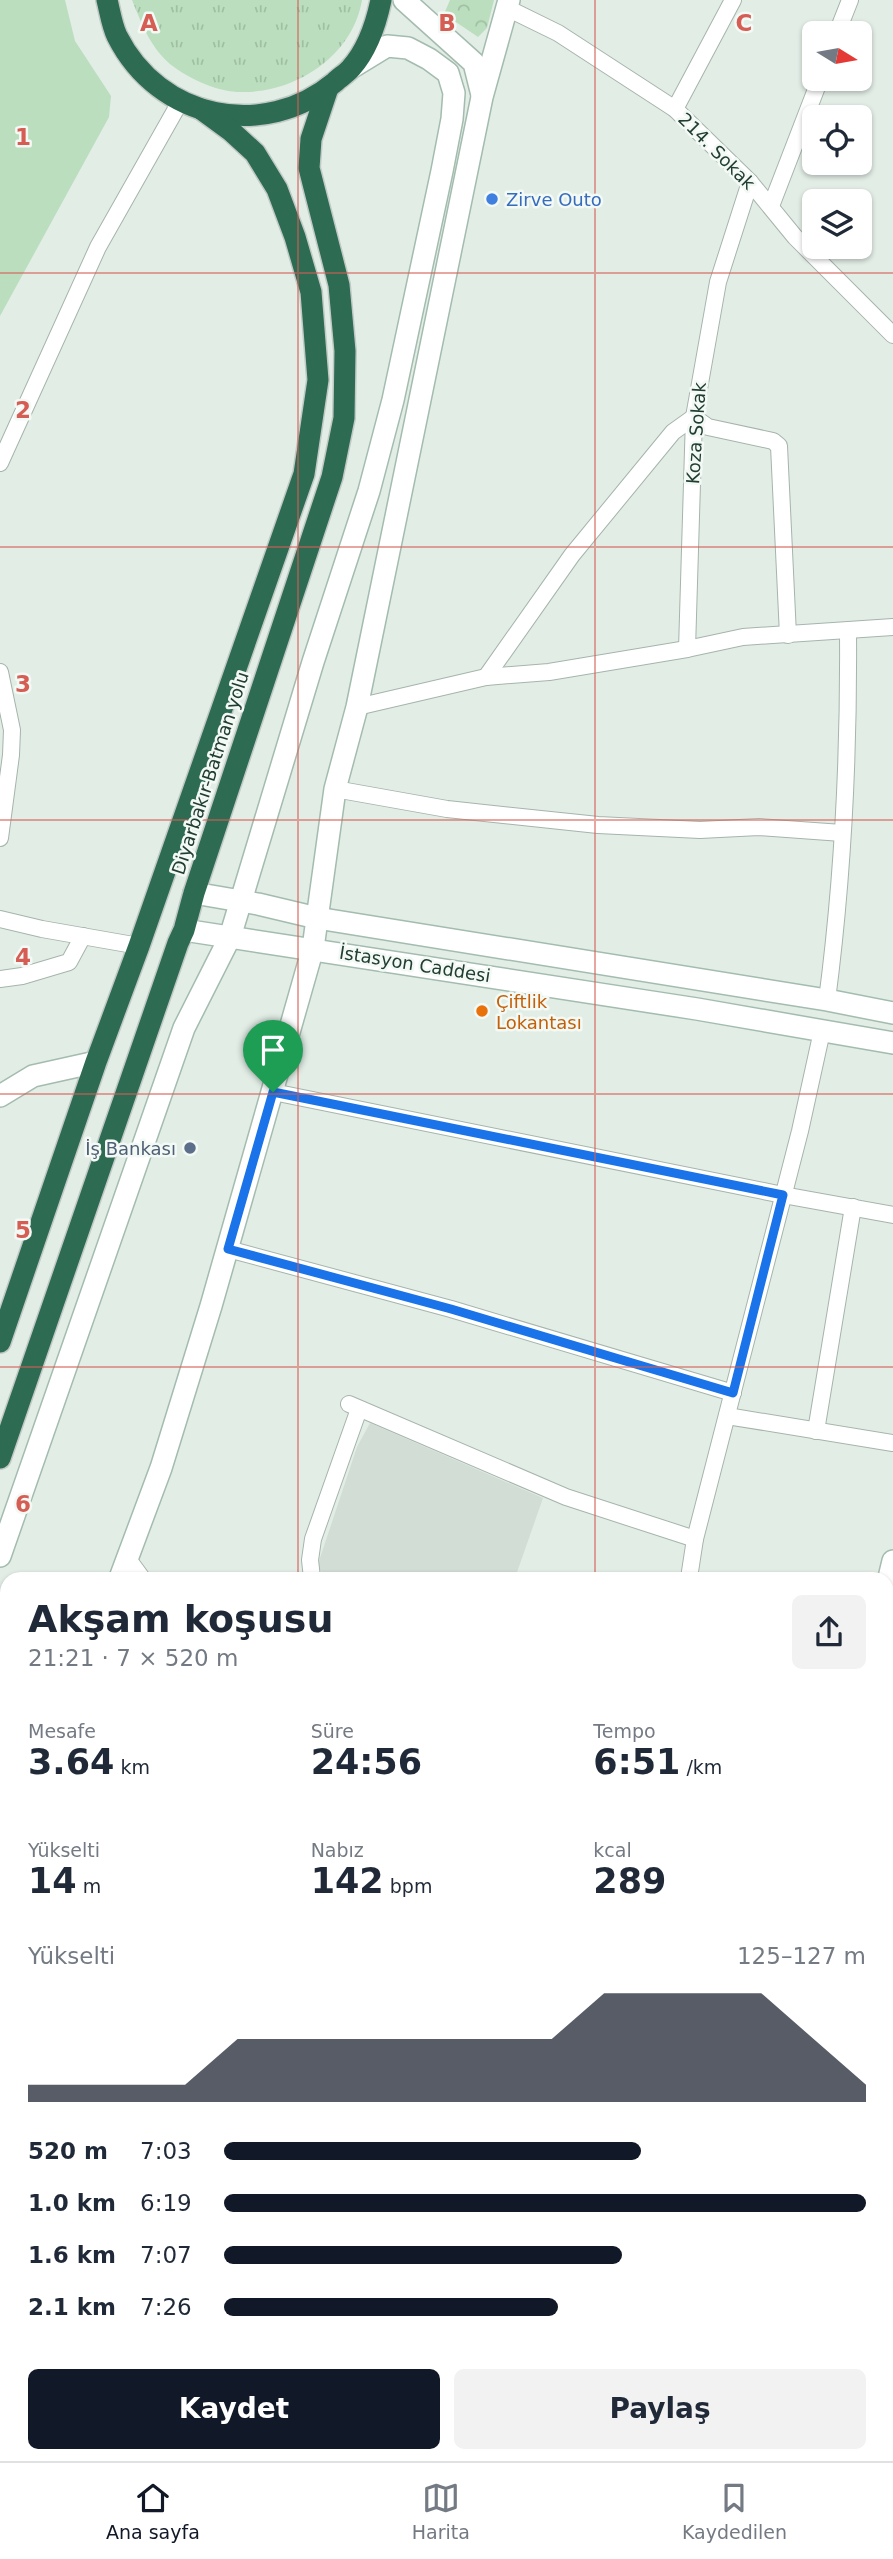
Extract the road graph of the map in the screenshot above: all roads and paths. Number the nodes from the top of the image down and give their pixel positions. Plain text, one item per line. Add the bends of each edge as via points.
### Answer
1 (107, 0) edge
2 (381, 0) edge
3 (404, 0) edge
4 (733, 0) edge
5 (849, 0) edge
6 (508, 4) edge
7 (841, 21) edge
8 (351, 68) junction
9 (328, 88) junction
10 (815, 91) edge
11 (482, 97) junction
12 (180, 102) junction
13 (201, 109) junction
14 (675, 110) junction
15 (750, 182) junction
16 (771, 206) junction
17 (893, 334) edge
18 (694, 417) junction
19 (0, 463) edge
20 (893, 627) edge
21 (848, 631) junction
22 (788, 635) junction
23 (687, 649) junction
24 (0, 672) edge
25 (486, 677) junction
26 (357, 707) junction
27 (335, 789) junction
28 (842, 832) junction
29 (0, 838) edge
30 (194, 893) junction
31 (240, 901) junction
32 (317, 918) junction
33 (0, 919) edge
34 (184, 930) junction
35 (83, 936) junction
36 (230, 937) junction
37 (139, 946) junction
38 (313, 948) junction
39 (0, 979) edge
40 (827, 1000) junction
41 (893, 1013) edge
42 (822, 1031) junction
43 (893, 1043) edge
44 (96, 1062) junction
45 (273, 1092) junction
46 (0, 1096) edge
47 (783, 1195) junction
48 (853, 1207) junction
49 (893, 1214) edge
50 (228, 1249) junction
51 (0, 1342) edge
52 (733, 1393) junction
53 (727, 1416) junction
54 (816, 1431) junction
55 (893, 1443) edge
56 (0, 1458) edge
57 (695, 1539) junction
58 (0, 1556) edge
59 (124, 1569) edge
60 (311, 1572) edge
61 (690, 1572) edge

1 - 12 highway via 117,35 143,74
2 - 8 highway via 375,28
3 - 11 street via 474,63
4 - 14 street
5 - 7 street
6 - 11 street
6 - 14 street, 214. Sokak
8 - 9 highway
8 - 31 street via 387,46 408,48 448,72 454,93 452,119 393,400 369,491
9 - 13 highway via 271,115 225,116
9 - 30 highway, Diyarbakır-Batman yolu via 311,139 309,168 339,285 345,351 344,418 332,477
10 - 16 street
11 - 26 street
12 - 13 highway
12 - 19 street via 98,247
13 - 37 highway, Diyarbakır-Batman yolu via 255,153 277,189 311,292 318,380 304,474
14 - 15 street, 214. Sokak
15 - 16 street, 214. Sokak
15 - 18 street, Koza Sokak via 718,282
16 - 17 street, 214. Sokak
18 - 22 street via 708,427 779,446
18 - 23 street, Koza Sokak
18 - 25 street via 673,432 572,555
20 - 21 street
21 - 22 street
21 - 28 street via 849,727
22 - 23 street via 743,637
23 - 25 street via 549,672
24 - 29 street via 12,730
25 - 26 street
26 - 27 street
27 - 28 street via 447,809 597,825
27 - 32 street
28 - 40 street
30 - 31 street, İstasyon Caddesi
30 - 34 highway, Diyarbakır-Batman yolu
31 - 32 street, İstasyon Caddesi
31 - 36 street
32 - 38 street
32 - 40 street, İstasyon Caddesi
33 - 35 street
34 - 36 street, İstasyon Caddesi
34 - 56 highway, Diyarbakır-Batman yolu
35 - 37 street
35 - 39 street via 69,962
36 - 38 street, İstasyon Caddesi
36 - 58 street via 184,1028
37 - 44 highway, Diyarbakır-Batman yolu
38 - 42 street, İstasyon Caddesi
38 - 45 street
40 - 41 street, İstasyon Caddesi
42 - 43 street, İstasyon Caddesi
42 - 47 street
44 - 46 street via 33,1076
44 - 51 highway, Diyarbakır-Batman yolu
45 - 47 street
45 - 50 street
47 - 48 street
47 - 52 street
48 - 49 street
48 - 54 street
50 - 52 street
50 - 59 street via 161,1468
52 - 53 street
53 - 54 street
53 - 57 street
54 - 55 street
57 - 60 street via 566,1497 354,1406 313,1539
57 - 61 street

